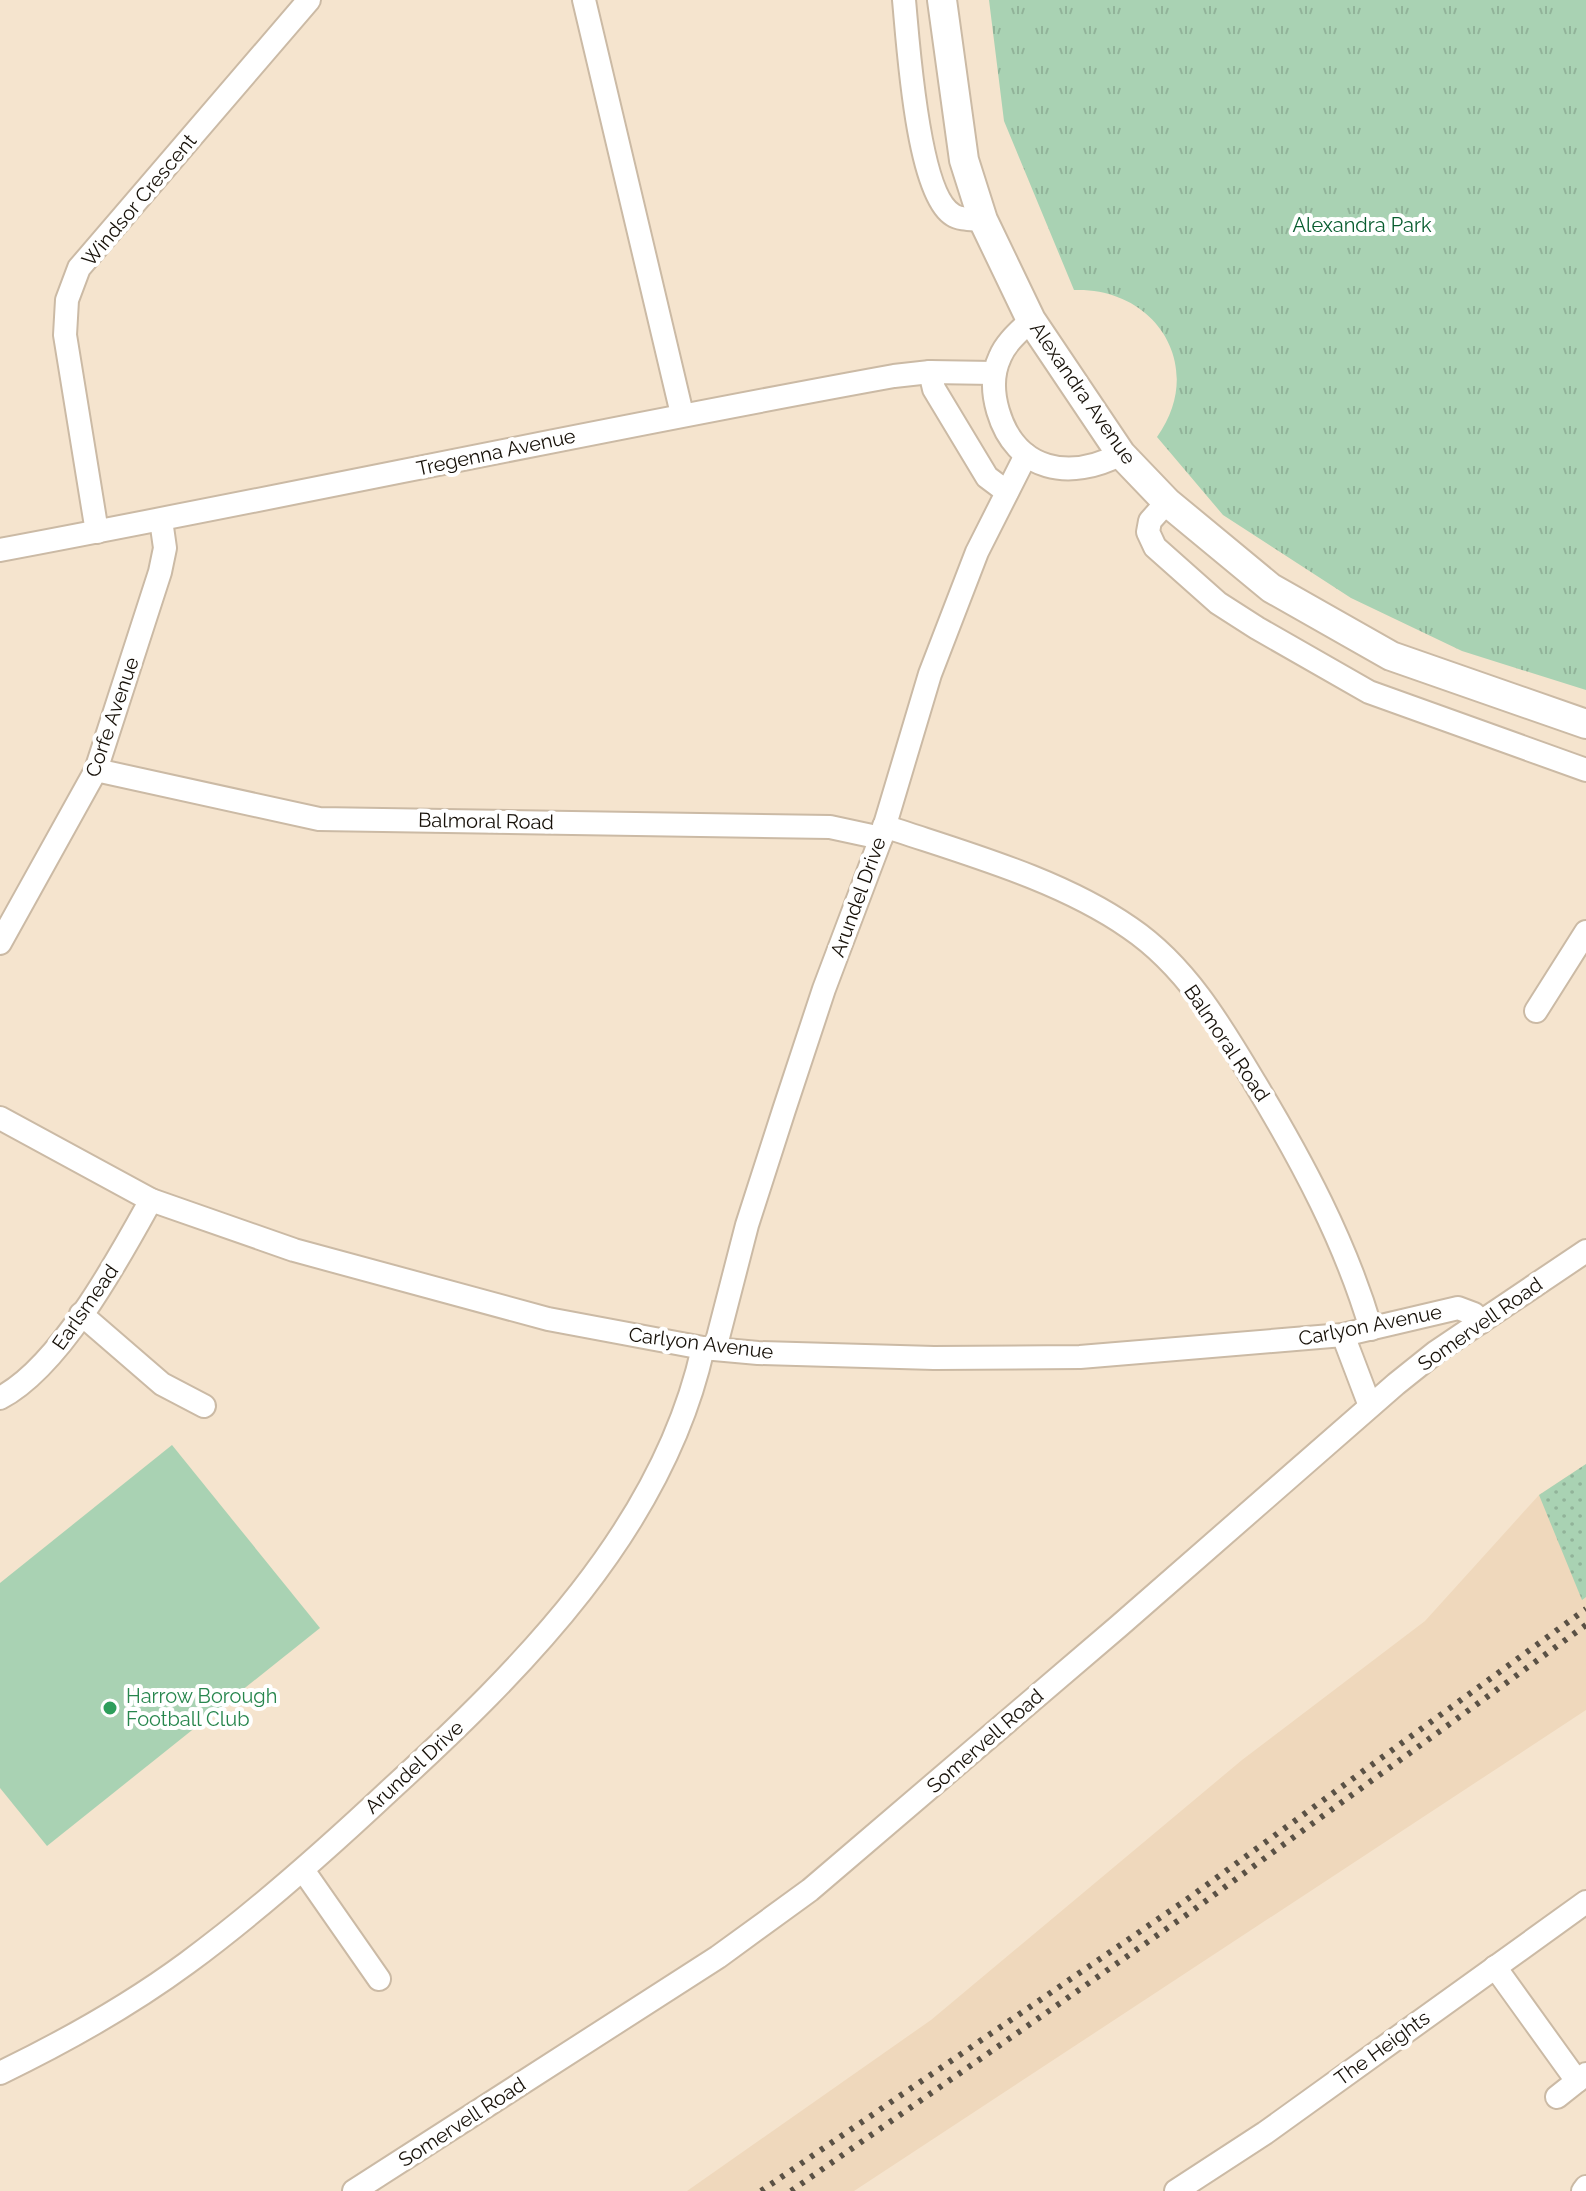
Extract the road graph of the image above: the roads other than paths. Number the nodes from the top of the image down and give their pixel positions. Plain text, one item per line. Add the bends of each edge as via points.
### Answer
1 (309, 0) edge
2 (584, 0) edge
3 (904, 0) edge
4 (942, 0) edge
5 (983, 220) junction
6 (1031, 320) junction
7 (930, 372) junction
8 (994, 373) junction
9 (682, 414) junction
10 (1121, 454) junction
11 (1026, 455) junction
12 (1007, 492) junction
13 (1167, 502) junction
14 (161, 520) junction
15 (97, 532) junction
16 (0, 550) edge
17 (1586, 724) edge
18 (96, 770) junction
19 (1586, 770) edge
20 (882, 832) junction
21 (1586, 932) edge
22 (0, 943) edge
23 (1536, 1011) dead end
24 (0, 1118) edge
25 (151, 1200) junction
26 (1586, 1251) edge
27 (81, 1314) junction
28 (1481, 1322) junction
29 (1371, 1329) junction
30 (1343, 1335) junction
31 (709, 1348) junction
32 (0, 1398) edge
33 (204, 1406) dead end
34 (1370, 1406) junction
35 (303, 1870) junction
36 (1586, 1902) edge
37 (1495, 1967) junction
38 (379, 1979) dead end
39 (0, 2073) edge
40 (1582, 2078) edge
41 (1557, 2097) dead end
42 (354, 2191) edge
43 (1176, 2191) edge

1 - 15 street, Windsor Crescent via 79,268 67,300 65,335
2 - 9 street
3 - 5 street via 911,83 933,186 954,216
4 - 5 main road, Alexandra Avenue via 964,160
5 - 6 main road, Alexandra Avenue
6 - 8 street via 1007,344
6 - 10 main road, Alexandra Avenue
7 - 8 street, Tregenna Avenue
7 - 9 street, Tregenna Avenue
7 - 12 street via 934,389 987,477
8 - 11 street via 1000,419
9 - 14 street, Tregenna Avenue
10 - 11 street via 1083,470 1059,469
10 - 13 main road, Alexandra Avenue
11 - 12 street, Arundel Drive
12 - 20 street, Arundel Drive via 946,629
13 - 17 main road, Alexandra Avenue via 1271,588 1391,656
13 - 19 street via 1150,521 1148,532 1155,547 1244,620 1369,692
14 - 15 street, Tregenna Avenue
14 - 18 street, Corfe Avenue via 165,548 160,572
15 - 16 street, Tregenna Avenue
18 - 20 street, Balmoral Road via 319,819
18 - 22 street, Corfe Avenue
20 - 29 street, Balmoral Road via 1021,875 1083,901 1130,927 1166,958 1220,1025 1296,1153 1348,1260
20 - 31 street, Arundel Drive via 824,989
21 - 23 street
24 - 25 street, Carlyon Avenue
25 - 27 street, Earlsmead
25 - 31 street, Carlyon Avenue via 294,1250 533,1315
26 - 28 street, Somervell Road
27 - 32 street, Earlsmead via 50,1355
27 - 33 street via 162,1384
28 - 29 street, Carlyon Avenue via 1458,1308
28 - 34 street, Somervell Road
29 - 30 street, Carlyon Avenue
30 - 31 street, Carlyon Avenue via 1080,1357 934,1358
30 - 34 street
31 - 35 street, Arundel Drive via 674,1439 632,1517 579,1593 471,1713
34 - 42 street, Somervell Road via 810,1890 718,1957
35 - 38 street
35 - 39 street, Arundel Drive via 186,1964
36 - 37 street, The Heights
37 - 40 street
37 - 43 street, The Heights
40 - 41 street

